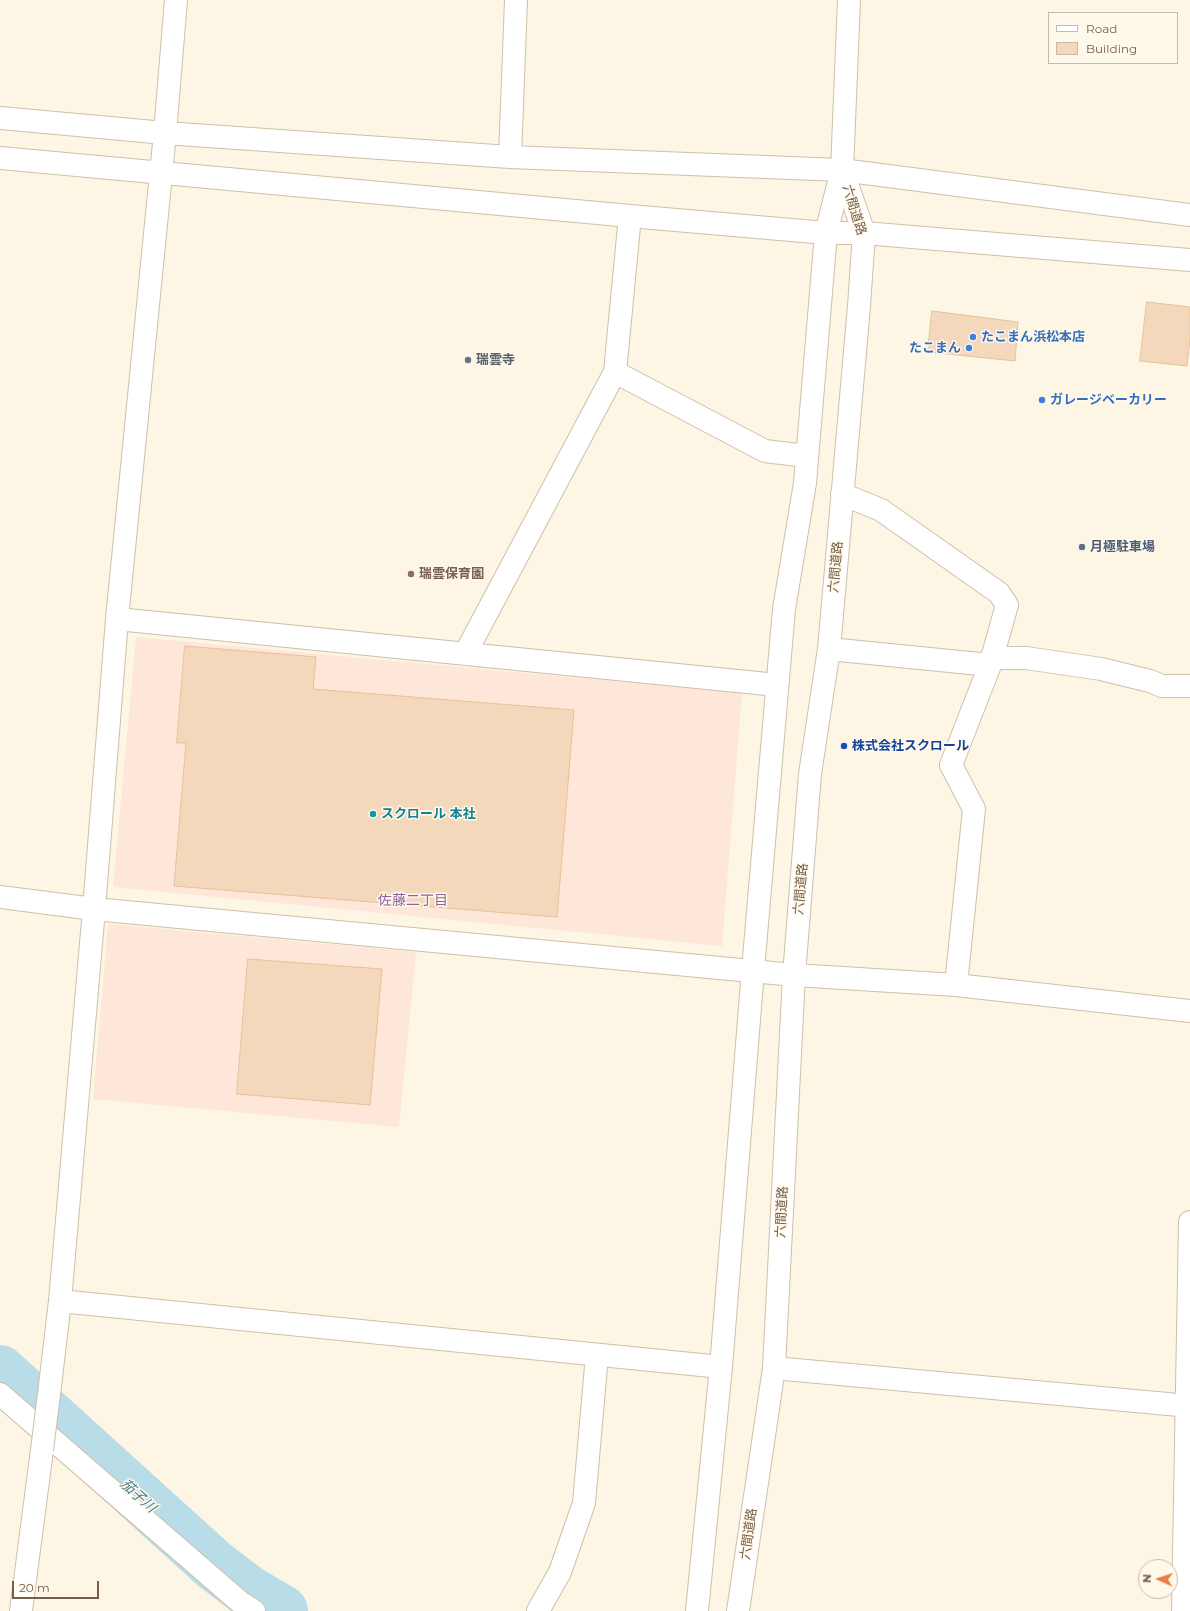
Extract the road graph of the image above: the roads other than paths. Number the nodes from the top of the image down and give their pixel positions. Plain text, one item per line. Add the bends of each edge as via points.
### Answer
1 (176, 0) edge
2 (516, 0) edge
3 (848, 0) edge
4 (0, 118) edge
5 (165, 133) junction
6 (510, 157) junction
7 (0, 158) edge
8 (842, 170) junction
9 (160, 172) junction
10 (1190, 215) edge
11 (630, 216) junction
12 (826, 233) junction
13 (864, 233) junction
14 (1190, 260) edge
15 (615, 372) junction
16 (806, 456) junction
17 (842, 494) junction
18 (117, 619) junction
19 (829, 649) junction
20 (465, 654) junction
21 (990, 661) junction
22 (777, 685) junction
23 (1190, 686) edge
24 (0, 897) edge
25 (94, 909) junction
26 (752, 970) junction
27 (794, 975) junction
28 (956, 985) junction
29 (1190, 1011) edge
30 (1190, 1222) edge
31 (60, 1301) junction
32 (597, 1355) junction
33 (721, 1368) junction
34 (774, 1368) junction
35 (0, 1394) edge
36 (1189, 1406) edge
37 (21, 1611) edge
38 (254, 1611) edge
39 (538, 1611) edge
40 (697, 1611) edge
41 (738, 1611) edge
42 (1183, 1611) edge

1 - 5 street
2 - 6 street
3 - 8 street, 六間道路
4 - 5 street
5 - 6 street
5 - 9 street
6 - 8 street
7 - 9 street
8 - 10 street
8 - 12 street, 六間道路
8 - 13 street, 六間道路
9 - 11 street
9 - 18 street
11 - 12 street
11 - 15 street
12 - 13 street
12 - 16 street, 六間道路
13 - 14 street
13 - 17 street, 六間道路
15 - 16 street via 765,451
15 - 20 street
16 - 22 street, 六間道路 via 784,609
17 - 19 street, 六間道路
17 - 21 street via 881,510 999,592 1007,605
18 - 20 street
18 - 25 street
19 - 21 street
19 - 27 street, 六間道路 via 810,774
20 - 22 street
21 - 23 street via 1026,658 1100,669 1162,686
21 - 28 street via 950,765 974,809
22 - 26 street, 六間道路
24 - 25 street
25 - 26 street
25 - 31 street
26 - 27 street
26 - 33 street, 六間道路
27 - 28 street
27 - 34 street, 六間道路
28 - 29 street
30 - 36 street
31 - 32 street
31 - 37 street, bridge
32 - 33 street
32 - 39 street via 584,1503 560,1572
33 - 40 street, 六間道路
34 - 36 street
34 - 41 street, 六間道路
35 - 38 street via 240,1602
36 - 42 street

